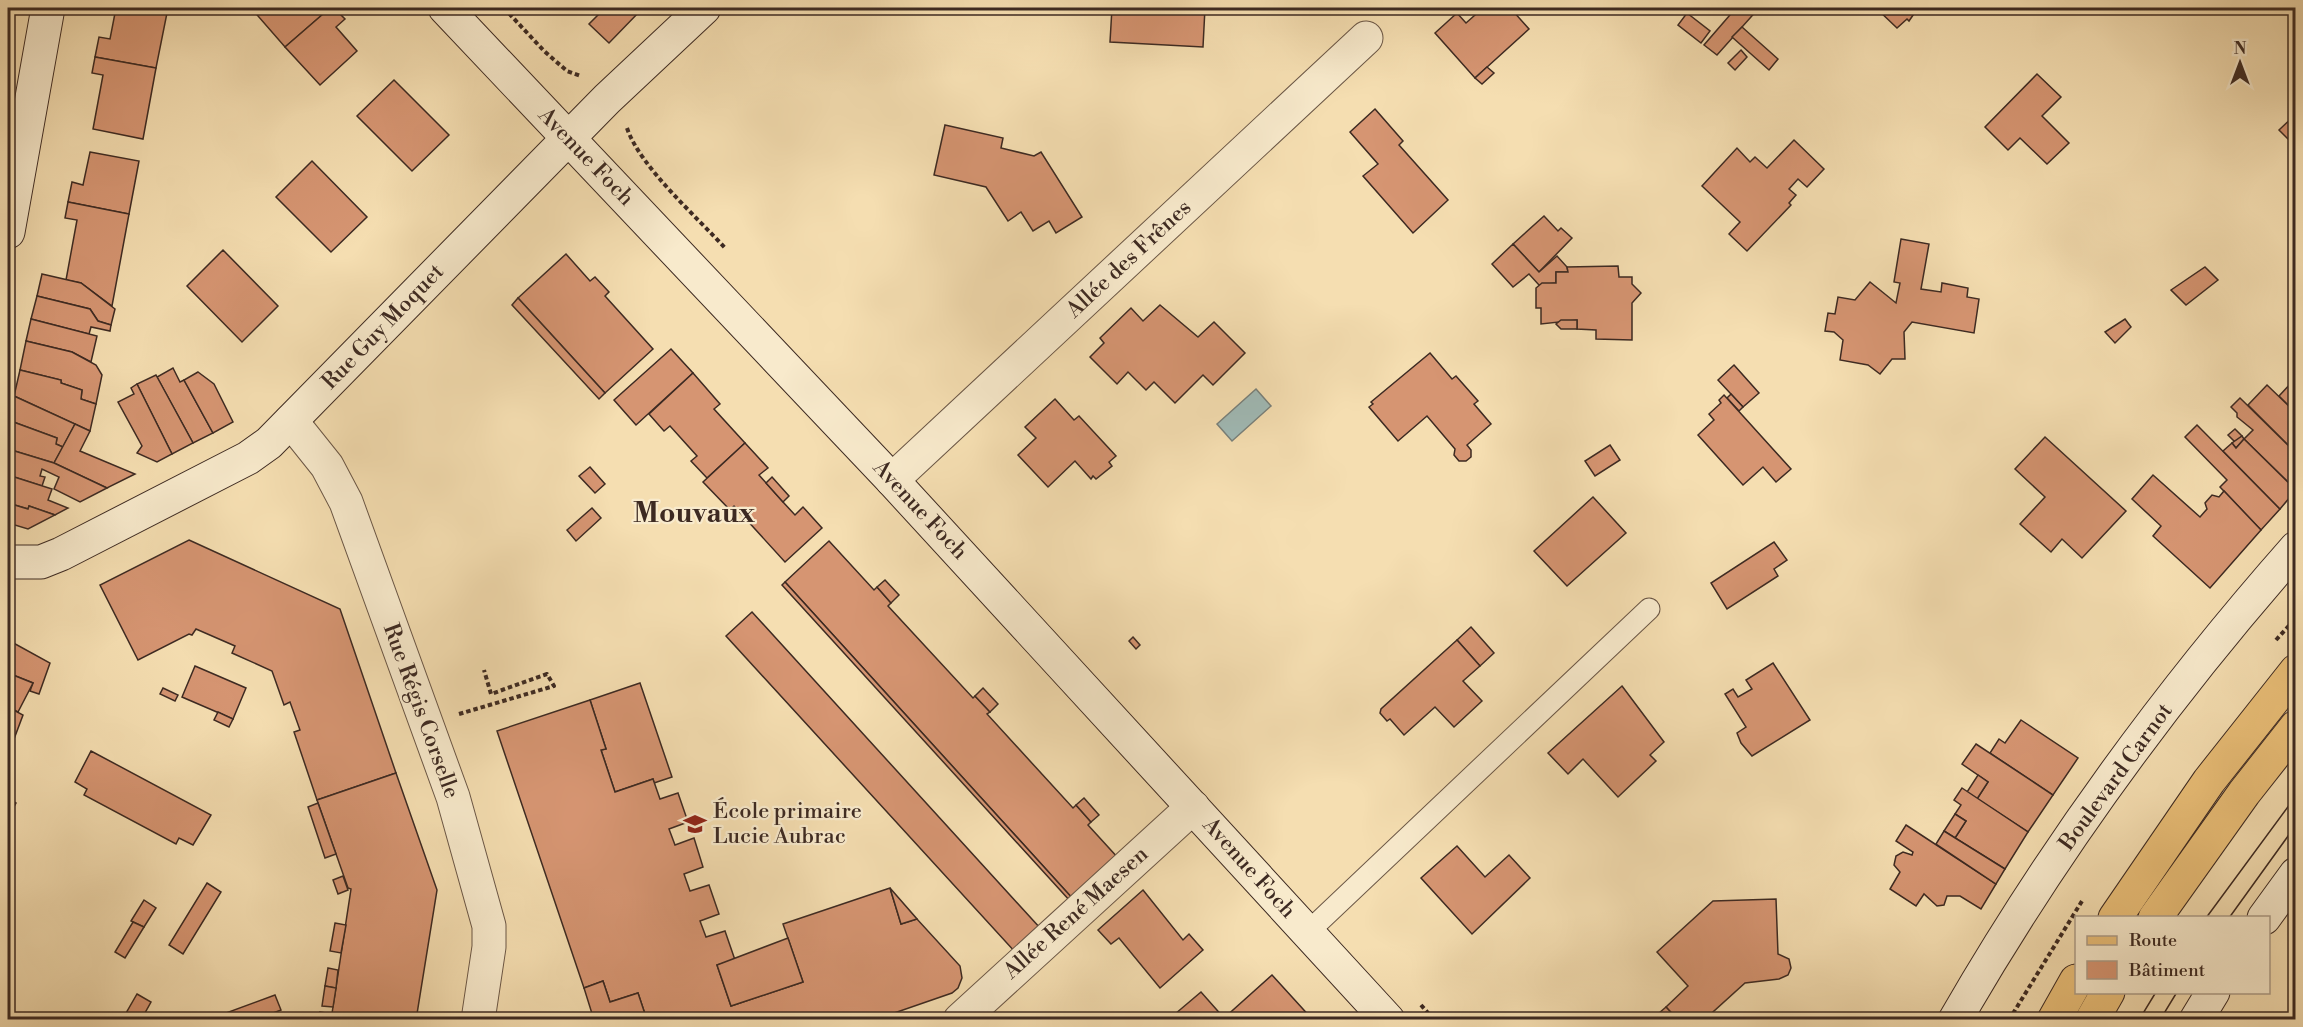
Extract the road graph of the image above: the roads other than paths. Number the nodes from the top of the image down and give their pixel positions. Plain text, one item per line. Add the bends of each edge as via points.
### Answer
1 (48, 8) edge
2 (445, 8) edge
3 (704, 8) edge
4 (1366, 38) dead end
5 (569, 138) junction
6 (8, 232) edge
7 (291, 421) junction
8 (892, 480) junction
9 (2295, 548) edge
10 (8, 562) edge
11 (1649, 609) dead end
12 (2295, 671) edge
13 (2295, 727) edge
14 (1193, 807) junction
15 (2295, 874) edge
16 (2116, 916) edge
17 (2156, 916) edge
18 (2265, 916) edge
19 (1308, 932) junction
20 (2075, 983) edge
21 (2108, 994) edge
22 (2212, 994) edge
23 (478, 1020) edge
24 (960, 1020) edge
25 (1388, 1020) edge
26 (1955, 1020) edge
27 (2054, 1020) edge
28 (2092, 1020) edge
29 (2196, 1020) edge

1 - 6 street
2 - 5 street, Avenue Foch
3 - 5 street, Rue Guy Moquet
4 - 8 street, Allée des Frênes
5 - 7 street, Rue Guy Moquet
5 - 8 street, Avenue Foch
7 - 10 street, Rue Guy Moquet via 248,458 61,554 41,562
7 - 23 street, Rue Régis Corselle via 327,466 346,502 453,797 489,926
8 - 14 street, Avenue Foch
9 - 26 street, Boulevard Carnot via 2183,684 2104,791 2006,934
11 - 19 lane
12 - 16 main road via 2209,781
13 - 17 main road
14 - 19 street, Avenue Foch
14 - 24 street, Allée René Maesen
15 - 18 street
19 - 25 street, Avenue Foch
20 - 27 main road
21 - 28 main road
22 - 29 street

